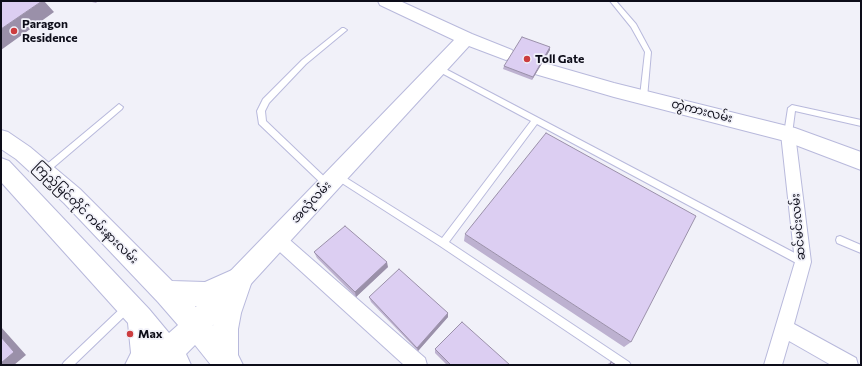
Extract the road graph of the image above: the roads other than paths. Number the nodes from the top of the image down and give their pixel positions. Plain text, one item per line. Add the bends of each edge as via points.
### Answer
1 (386, 1) edge
2 (613, 1) edge
3 (344, 30) dead end
4 (466, 38) junction
5 (506, 54) dead end
6 (438, 68) junction
7 (541, 69) edge
8 (644, 96) junction
9 (120, 107) dead end
10 (536, 120) junction
11 (861, 123) edge
12 (788, 134) junction
13 (1, 138) edge
14 (861, 161) edge
15 (1, 167) edge
16 (43, 172) junction
17 (332, 180) junction
18 (277, 239) junction
19 (840, 240) dead end
20 (443, 243) junction
21 (861, 249) edge
22 (803, 262) junction
23 (241, 278) junction
24 (167, 293) junction
25 (135, 311) junction
26 (196, 325) junction
27 (783, 328) junction
28 (167, 361) edge
29 (227, 363) edge
30 (67, 365) edge
31 (140, 365) edge
32 (418, 365) edge
33 (626, 365) edge
34 (772, 365) edge
35 (849, 365) edge

1 - 4 main road
2 - 8 lane via 634,26 648,52
3 - 17 lane via 304,62 266,101 261,111 262,122
4 - 5 main road
4 - 6 main road, အလုံလမ်း
6 - 10 lane
6 - 17 main road, အလုံလမ်း
7 - 8 main road, တွဲကားလမ်း
8 - 12 main road, တွဲကားလမ်း
9 - 16 lane
10 - 20 lane
10 - 22 lane
11 - 12 lane via 792,108
12 - 14 main road, တွဲကားလမ်း
12 - 22 street, ဆင်မင်းလမ်း
13 - 16 main road, ကြည့်မြင်တိုင် ကမ်းနားလမ်း via 23,153
15 - 25 main road
16 - 24 main road, ကြည့်မြင်တိုင် ကမ်းနားလမ်း via 72,196
17 - 18 main road, အလုံလမ်း
17 - 20 lane
18 - 23 main road, အလုံလမ်း
18 - 32 street
19 - 21 lane
20 - 33 lane
22 - 27 street, ဆင်မင်းလမ်း
23 - 24 main road via 206,294
23 - 26 main road, အလုံလမ်း
23 - 29 main road via 228,313
24 - 26 main road, ကြည့်မြင်တိုင် ကမ်းနားလမ်း
25 - 28 main road
25 - 30 lane
25 - 31 main road via 144,354
26 - 28 main road, အလုံလမ်း
26 - 29 main road, ကြည့်မြင်တိုင် ကမ်းနားလမ်း
27 - 34 street, ဆင်မင်းလမ်း
27 - 35 street

